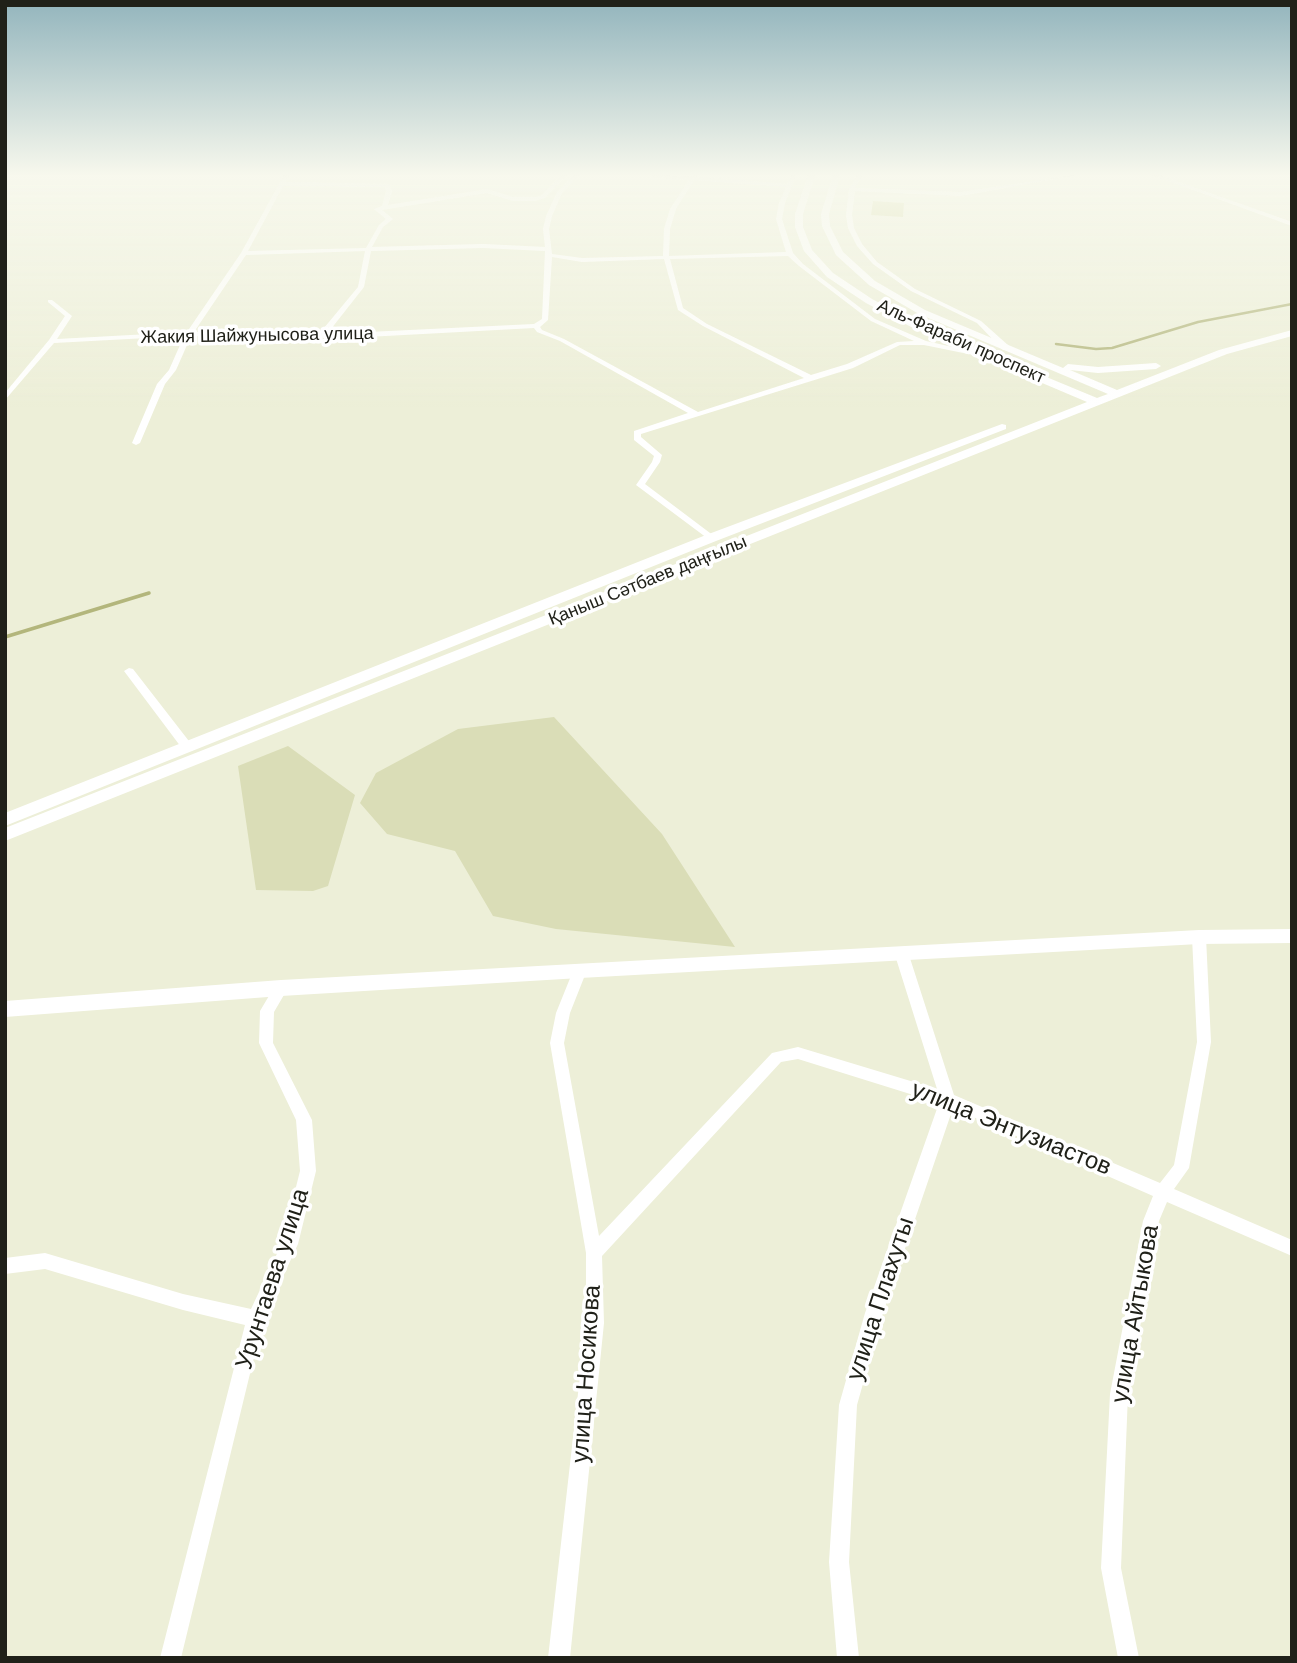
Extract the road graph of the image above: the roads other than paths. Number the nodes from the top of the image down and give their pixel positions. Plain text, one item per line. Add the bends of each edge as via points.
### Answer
1 (548, 252) edge
2 (244, 253) joint
3 (260, 253) edge
4 (367, 253) edge
5 (551, 253) edge
6 (666, 253) edge
7 (809, 253) edge
8 (840, 253) edge
9 (866, 253) edge
10 (790, 254) joint
11 (666, 257) junction
12 (582, 260) junction
13 (548, 269) junction
14 (50, 302) dead end
15 (536, 326) junction
16 (1292, 326) edge
17 (1292, 333) edge
18 (189, 334) junction
19 (321, 336) junction
20 (52, 341) junction
21 (924, 343) junction
22 (1006, 348) junction
23 (991, 356) junction
24 (1046, 364) junction
25 (1156, 366) junction
26 (810, 378) junction
27 (1095, 395) junction
28 (5, 398) edge
29 (696, 414) junction
30 (136, 443) dead end
31 (711, 538) junction
32 (129, 671) dead end
33 (188, 748) junction
34 (5, 820) edge
35 (5, 835) edge
36 (1292, 936) edge
37 (1199, 937) junction
38 (901, 952) junction
39 (580, 970) junction
40 (281, 988) junction
41 (5, 1009) edge
42 (948, 1099) junction
43 (1163, 1192) junction
44 (1292, 1248) edge
45 (594, 1253) junction
46 (5, 1266) edge
47 (255, 1319) junction
48 (170, 1658) edge
49 (559, 1658) edge
50 (848, 1658) edge
51 (1129, 1658) edge

1 - 13 street
2 - 3 street
2 - 18 street
4 - 19 street via 361,286
5 - 12 street
6 - 11 street
7 - 23 main road, Аль-Фараби проспект via 846,287 890,313
8 - 22 main road, Аль-Фараби проспект via 895,298
9 - 22 street via 914,290 979,322
10 - 11 street
10 - 21 street via 853,307
11 - 12 street
11 - 26 street via 680,309
12 - 13 street
13 - 15 street via 545,320
14 - 20 street via 69,316
15 - 19 street, Жакия Шайжунысова улица
15 - 29 street
16 - 25 main road, Қаныш Сәтбаев даңғылы via 1245,335
17 - 27 main road via 1223,352 1117,394
18 - 19 street, Жакия Шайжунысова улица
18 - 20 street, Жакия Шайжунысова улица
18 - 30 street
20 - 28 street
21 - 23 street
21 - 26 street via 899,343
22 - 24 main road, Аль-Фараби проспект
23 - 27 main road, Аль-Фараби проспект
24 - 25 main road via 1098,370
24 - 27 main road, Аль-Фараби проспект
25 - 27 main road, Қаныш Сәтбаев даңғылы
26 - 29 street
27 - 31 main road, Қаныш Сәтбаев даңғылы
27 - 35 main road, Қаныш Сәтбаев даңғылы
29 - 31 street via 635,436 658,455 640,485
31 - 33 main road, Қаныш Сәтбаев даңғылы
32 - 33 street
33 - 34 main road, Қаныш Сәтбаев даңғылы
36 - 37 main road
37 - 38 main road
37 - 43 street, улица Айтыкова via 1204,1041 1181,1168
38 - 39 main road
38 - 42 street
39 - 40 main road
39 - 45 street, улица Носикова via 557,1043
40 - 41 main road
40 - 47 street, Урунтаева улица via 267,1011 266,1043 304,1120 308,1171 290,1244
42 - 43 street, улица Энтузиастов
42 - 45 street, улица Энтузиастов via 798,1053 777,1057
42 - 50 street, улица Плахуты via 874,1312 848,1405 839,1562
43 - 44 street, улица Энтузиастов
43 - 51 street, улица Айтыкова via 1151,1221 1119,1394 1111,1568
45 - 49 street, улица Носикова via 595,1323
46 - 47 street via 45,1261
47 - 48 street, Урунтаева улица

